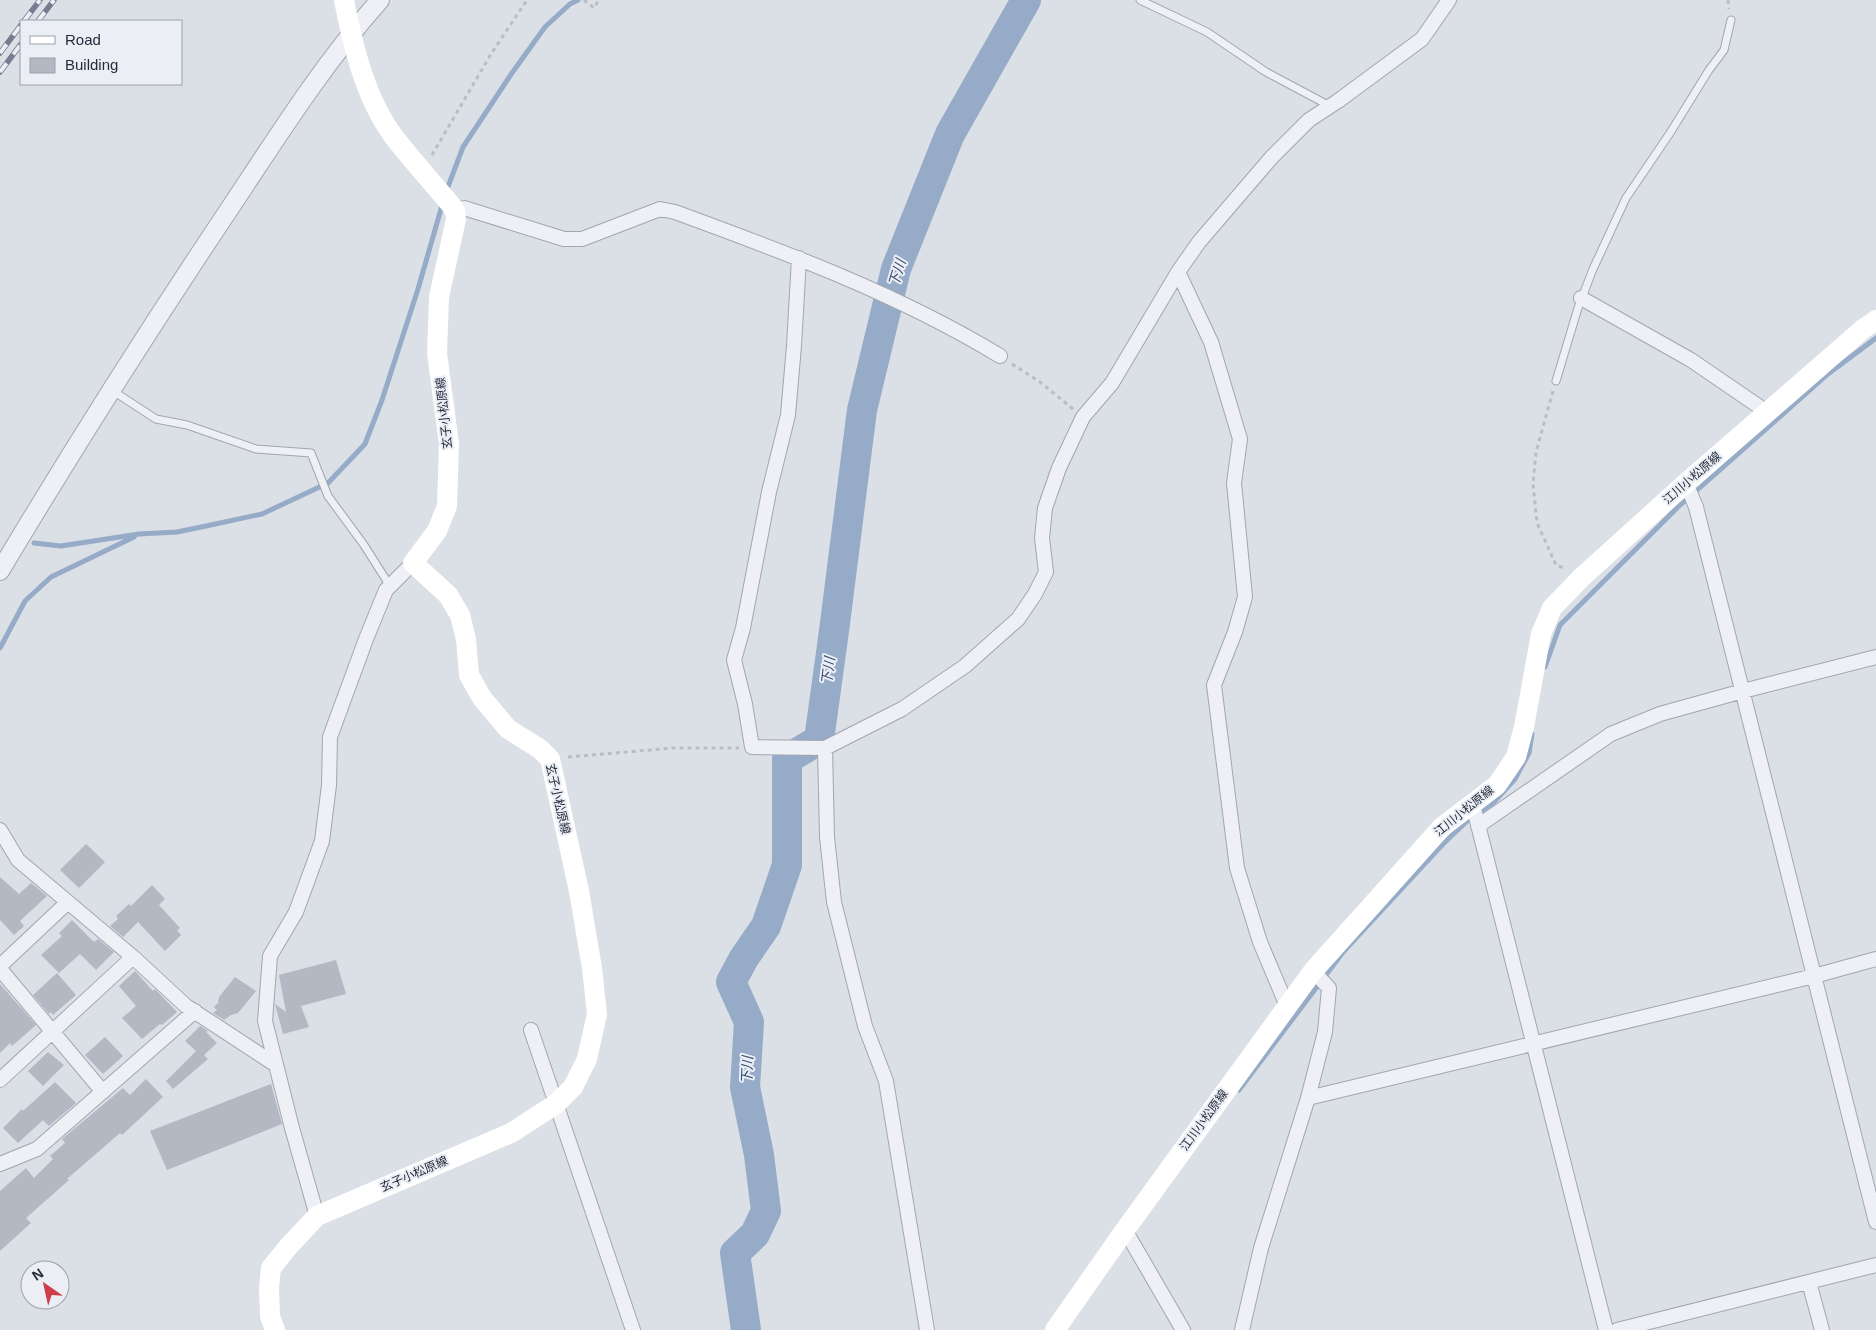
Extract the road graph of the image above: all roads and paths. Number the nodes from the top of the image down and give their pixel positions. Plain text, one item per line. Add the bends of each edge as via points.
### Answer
1 (344, 0) edge
2 (380, 0) edge
3 (527, 0) edge
4 (584, 0) edge
5 (599, 0) edge
6 (1140, 0) edge
7 (1448, 0) edge
8 (1731, 20) dead end
9 (350, 33) junction
10 (1330, 106) junction
11 (422, 171) junction
12 (455, 211) junction
13 (799, 258) junction
14 (1178, 272) junction
15 (1582, 298) junction
16 (1876, 320) edge
17 (1000, 356) joint
18 (1556, 381) joint
19 (111, 389) junction
20 (1767, 412) junction
21 (1083, 417) junction
22 (1686, 483) junction
23 (413, 563) junction
24 (0, 571) edge
25 (1582, 577) junction
26 (390, 586) junction
27 (1876, 658) edge
28 (1743, 690) junction
29 (752, 748) junction
30 (825, 748) junction
31 (550, 759) junction
32 (1473, 805) junction
33 (1478, 826) junction
34 (0, 830) edge
35 (68, 902) junction
36 (133, 957) junction
37 (1876, 959) edge
38 (0, 967) edge
39 (1314, 971) junction
40 (1814, 976) junction
41 (1287, 1006) junction
42 (195, 1011) junction
43 (531, 1030) dead end
44 (52, 1031) junction
45 (1534, 1044) junction
46 (276, 1065) junction
47 (0, 1080) edge
48 (103, 1092) junction
49 (1308, 1098) junction
50 (556, 1104) junction
51 (0, 1164) edge
52 (317, 1216) junction
53 (1876, 1222) edge
54 (1125, 1230) junction
55 (1876, 1265) edge
56 (1809, 1282) junction
57 (275, 1330) edge
58 (633, 1330) edge
59 (926, 1330) edge
60 (1055, 1330) edge
61 (1184, 1330) edge
62 (1242, 1330) edge
63 (1606, 1330) edge
64 (1617, 1330) edge
65 (1822, 1330) edge

1 - 9 main road
2 - 9 street
3 - 11 path
4 - 5 path via 594,8
6 - 10 lane via 1207,32 1266,72
7 - 10 street via 1422,39
8 - 15 lane via 1724,50 1626,198
9 - 11 main road via 370,94 393,135
9 - 19 street via 308,90
10 - 14 street via 1309,120 1271,158 1199,242
11 - 12 main road
12 - 13 street via 464,208 564,239 582,240 660,209
12 - 23 main road, 玄子小松原線 via 439,297 437,353 449,444 447,506 436,531
13 - 17 street via 878,291
13 - 29 street via 788,414 734,660
14 - 21 street via 1112,383
14 - 41 street via 1211,342 1240,439 1234,483 1245,597 1214,685 1237,868 1260,942
15 - 18 lane
15 - 20 street via 1690,360
16 - 20 main road, 江川小松原線
17 - 21 path via 1040,382
18 - 25 path via 1536,452 1533,484 1537,523 1556,565
19 - 24 street
19 - 26 lane via 156,419 187,425 256,449 311,453 328,496
20 - 22 main road, 江川小松原線
21 - 30 street via 1059,468 1046,508 1042,538 1046,572 1018,619 965,666 902,709
22 - 25 main road, 江川小松原線
22 - 28 street via 1696,507
23 - 26 street
23 - 31 main road, 玄子小松原線 via 448,595 460,615 469,675 482,698 508,729
25 - 32 main road, 江川小松原線 via 1552,608 1541,634 1516,756 1497,784
26 - 46 street via 366,639 330,737 329,786 322,841 296,912 270,956 265,1021
27 - 28 street
28 - 33 street via 1660,714 1612,734
28 - 40 street
29 - 30 street
29 - 31 path via 673,748
30 - 59 street via 827,837 834,902 865,1026 886,1081
31 - 50 main road, 玄子小松原線 via 578,891 597,1014 587,1059 573,1087
32 - 33 street
32 - 39 main road, 江川小松原線 via 1442,827
33 - 45 street
34 - 35 street via 18,860
35 - 36 street
35 - 38 street
36 - 42 street
36 - 44 street
37 - 40 street
38 - 44 street
39 - 41 main road, 江川小松原線
39 - 49 street via 1328,988 1325,1032
40 - 45 street
40 - 53 street
41 - 54 main road, 江川小松原線
42 - 46 street
42 - 48 street
43 - 50 street
44 - 47 street
44 - 48 street
45 - 49 street
45 - 63 street
46 - 52 street
48 - 51 street via 37,1150
49 - 62 street via 1261,1248
50 - 52 main road, 玄子小松原線 via 511,1133
50 - 58 street
52 - 57 main road, 玄子小松原線 via 272,1268 270,1316
54 - 60 main road, 江川小松原線
54 - 61 street
55 - 56 street
56 - 64 street
56 - 65 street

